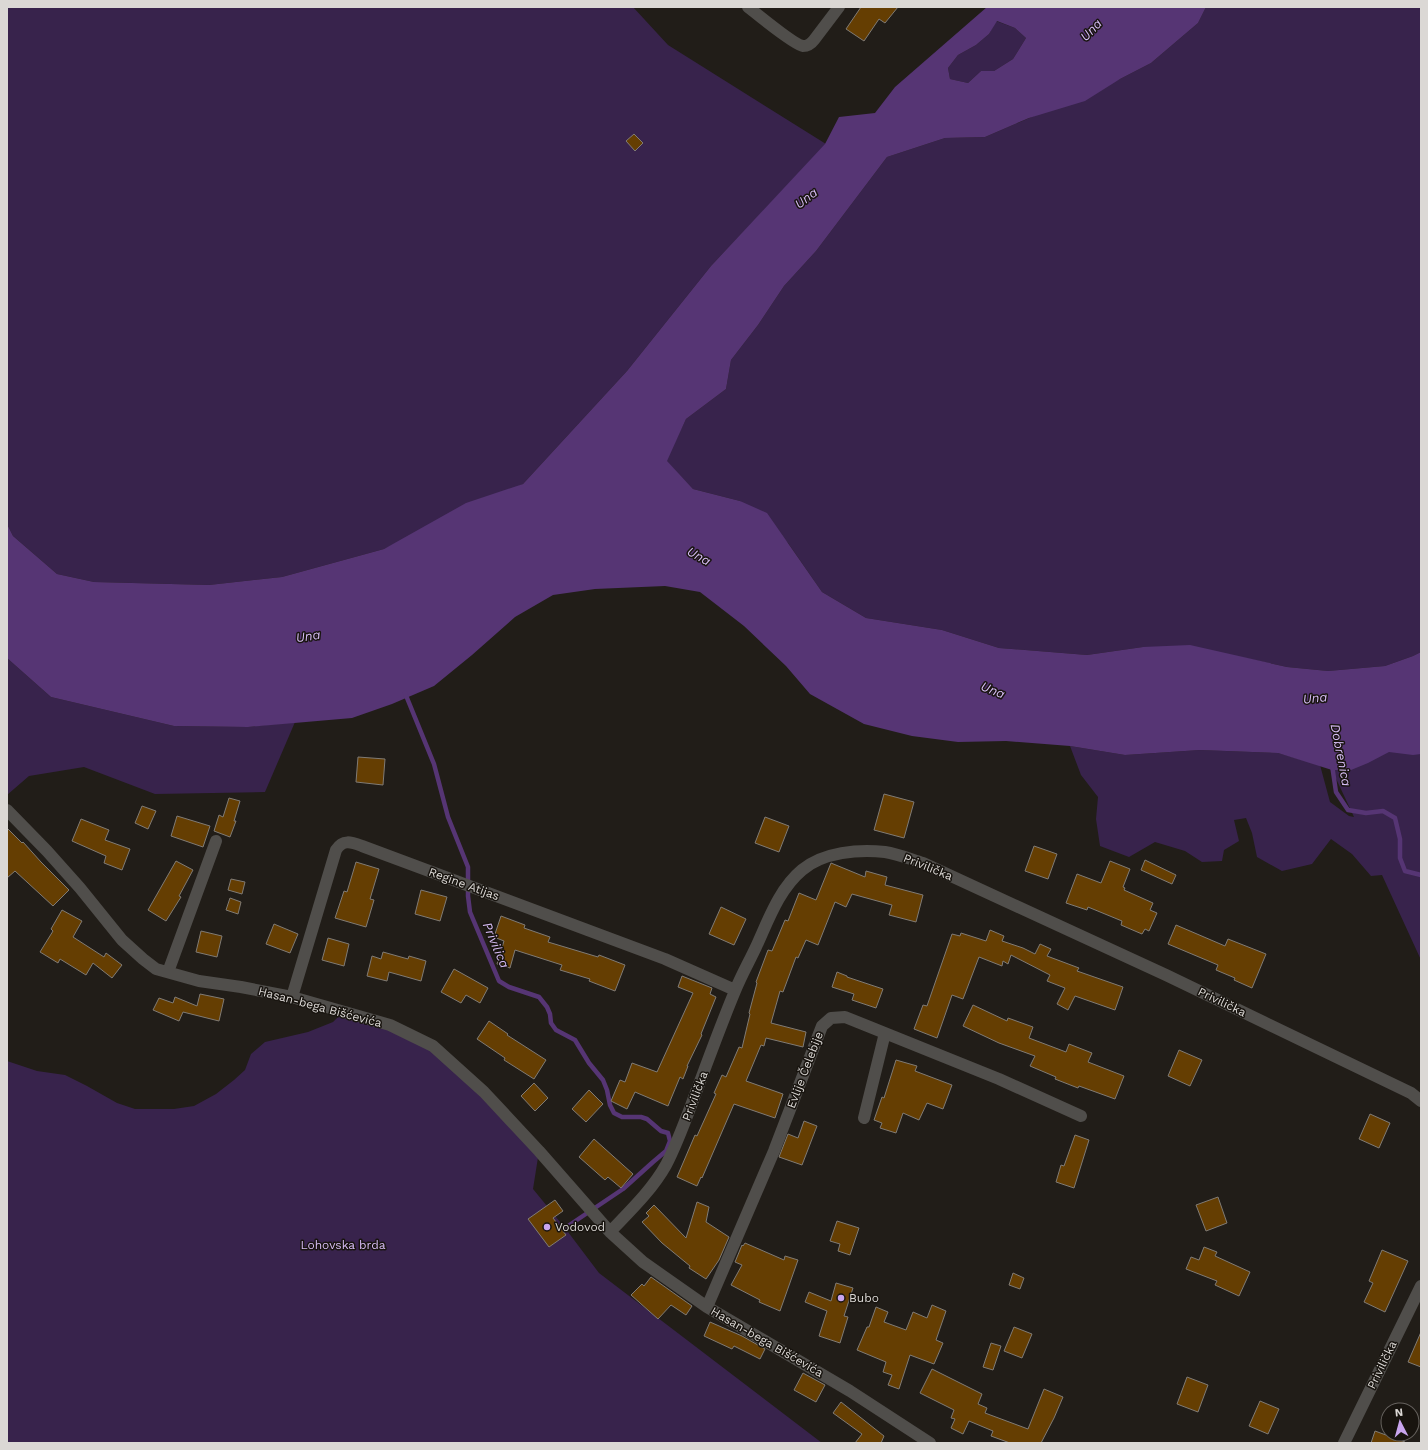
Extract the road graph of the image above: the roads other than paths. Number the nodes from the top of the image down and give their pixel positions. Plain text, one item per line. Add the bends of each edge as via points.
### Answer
1 (748, 7) edge
2 (839, 7) edge
3 (7, 810) edge
4 (216, 841) dead end
5 (168, 972) junction
6 (735, 990) junction
7 (292, 996) junction
8 (885, 1033) junction
9 (1421, 1101) edge
10 (1080, 1116) dead end
11 (864, 1118) dead end
12 (610, 1232) junction
13 (1421, 1286) edge
14 (707, 1307) junction
15 (930, 1443) edge
16 (1344, 1443) edge

1 - 2 street via 804,46 811,44
3 - 5 street, Hasan-bega Bišćevića via 80,888 122,940 143,959
4 - 5 street
5 - 7 street, Hasan-bega Bišćevića via 199,981
6 - 7 street, Regine Atijas via 665,959 362,846 345,842 336,850
6 - 9 street, Privilička via 778,901 792,879 812,862 831,855 885,852 923,863 1166,975 1411,1093
6 - 12 street, Privilička via 666,1165 642,1198
7 - 12 street, Hasan-bega Bišćevića via 390,1024 433,1046 484,1092
8 - 10 street, Evlije Čelebije via 999,1079
8 - 11 street
8 - 14 street, Evlije Čelebije via 844,1017 831,1018 822,1026 774,1151
12 - 14 street, Hasan-bega Bišćevića via 643,1262
13 - 16 street, Privilička
14 - 15 street, Hasan-bega Bišćevića via 850,1391

